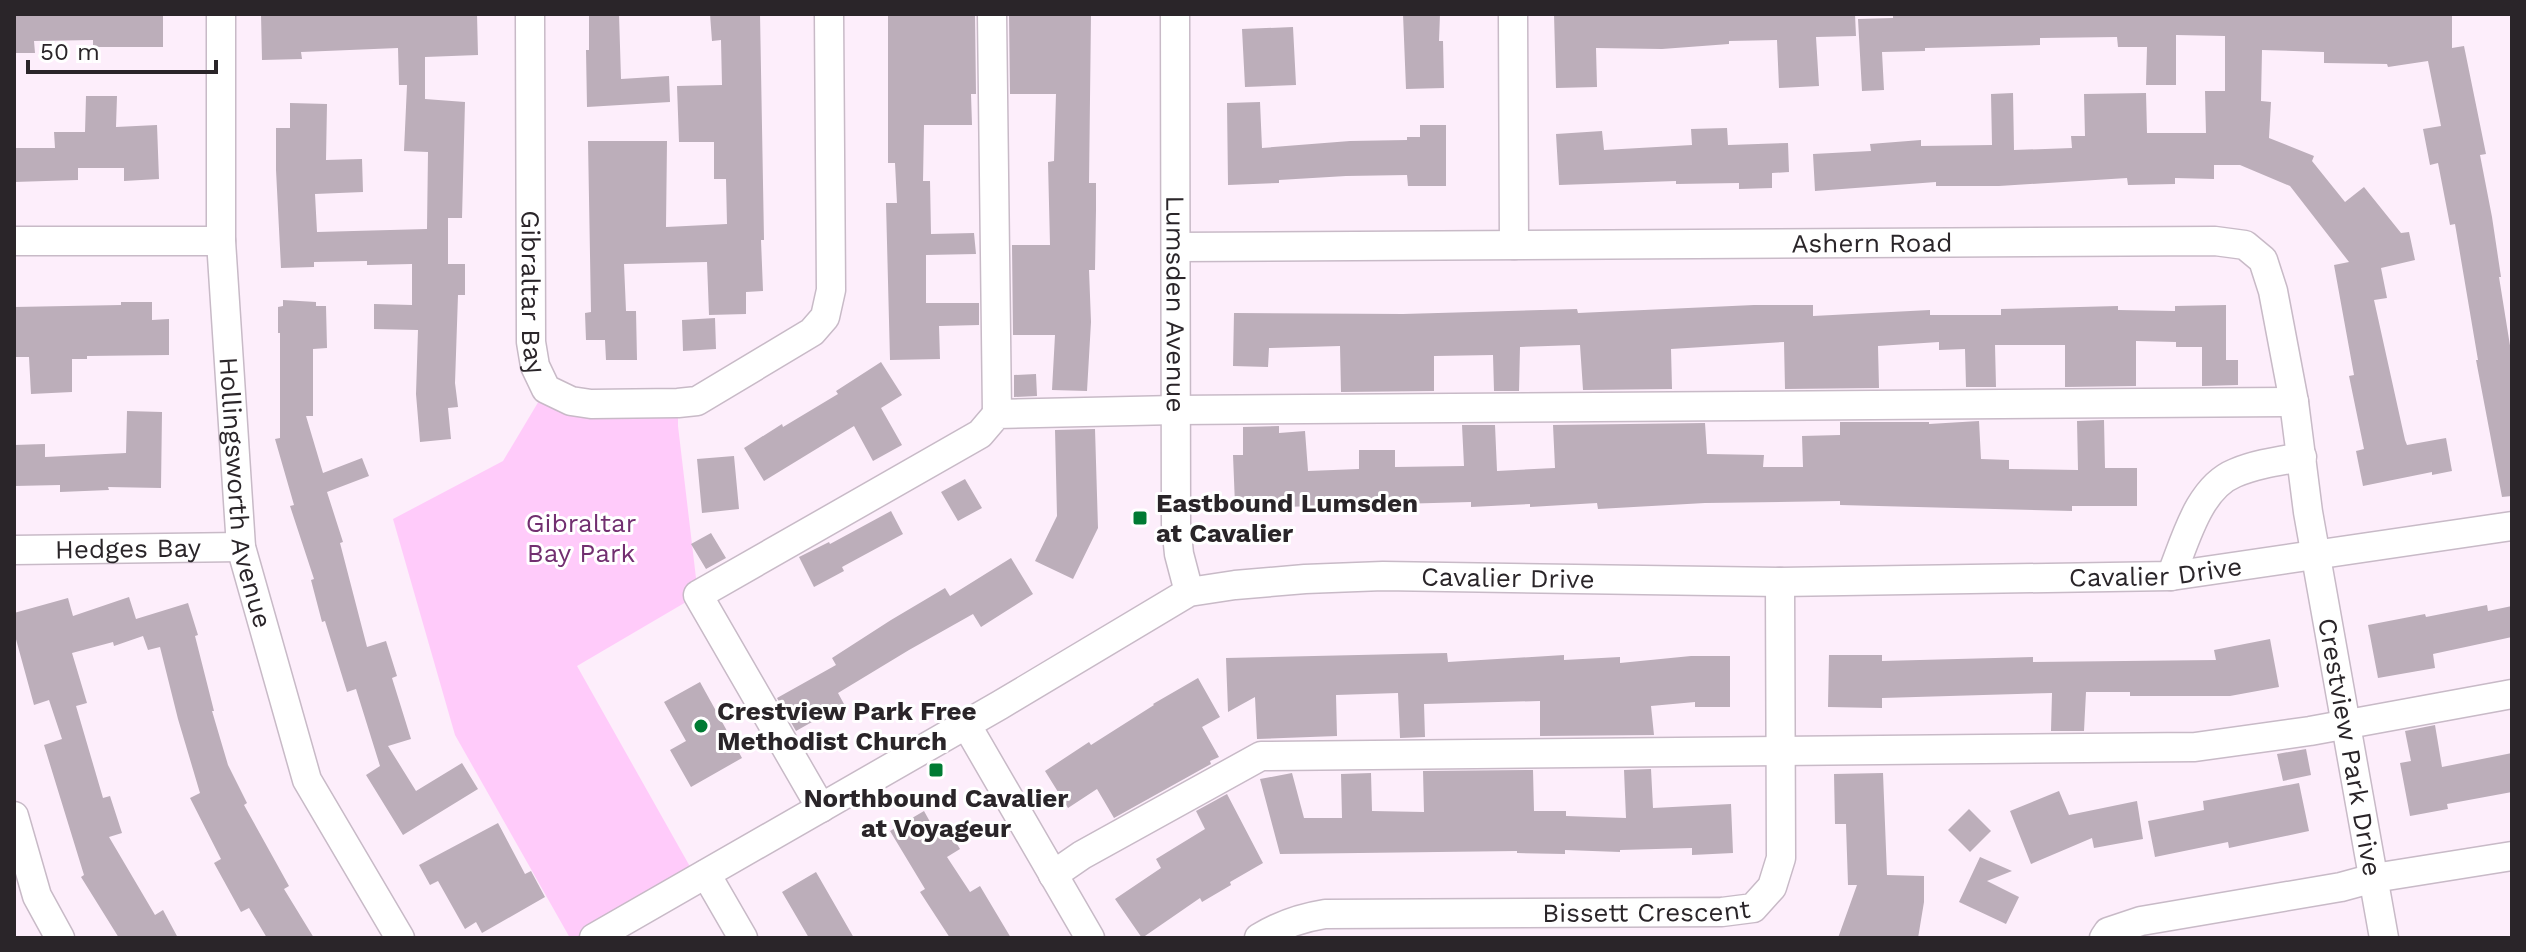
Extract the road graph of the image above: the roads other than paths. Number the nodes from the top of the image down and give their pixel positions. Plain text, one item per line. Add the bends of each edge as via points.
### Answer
1 (221, 14) edge
2 (530, 14) edge
3 (829, 14) edge
4 (992, 14) edge
5 (1175, 14) edge
6 (1513, 14) edge
7 (14, 241) edge
8 (221, 241) junction
9 (1514, 245) junction
10 (1176, 247) junction
11 (2294, 402) junction
12 (1176, 410) junction
13 (997, 414) junction
14 (2302, 457) junction
15 (2512, 526) edge
16 (241, 547) junction
17 (14, 550) edge
18 (2316, 554) junction
19 (2171, 576) junction
20 (1780, 582) junction
21 (1189, 592) junction
22 (2512, 694) edge
23 (2346, 723) junction
24 (966, 724) junction
25 (1779, 752) junction
26 (821, 808) junction
27 (14, 816) edge
28 (2512, 856) edge
29 (706, 874) junction
30 (1053, 875) junction
31 (2374, 878) junction
32 (60, 938) edge
33 (400, 938) edge
34 (594, 938) edge
35 (743, 938) edge
36 (1090, 938) edge
37 (1259, 938) edge
38 (2104, 938) edge
39 (2384, 938) edge

1 - 8 street, Hollingsworth Avenue
2 - 3 street, Gibraltar Bay via 531,342 546,389 591,404 697,401 812,332 825,317 831,290
4 - 13 street
5 - 10 street, Lumsden Avenue
6 - 9 street
7 - 8 street
8 - 16 street, Hollingsworth Avenue
9 - 10 street, Ashern Road
9 - 11 street, Ashern Road via 2245,245 2263,260 2273,291
10 - 12 street, Lumsden Avenue
11 - 12 street
11 - 14 street, Ashern Road
12 - 13 street
12 - 21 street, Lumsden Avenue via 1176,524
13 - 26 street via 980,434 698,595
14 - 18 street, Ashern Road
14 - 19 street via 2232,474 2210,493
15 - 18 street, Cavalier Drive
16 - 17 street, Hedges Bay
16 - 33 street, Hollingsworth Avenue via 307,780
18 - 19 street, Cavalier Drive
18 - 23 street, Crestview Park Drive
19 - 20 street, Cavalier Drive
20 - 21 street, Cavalier Drive via 1383,576
20 - 25 street, Bissett Crescent
21 - 24 street, Cavalier Drive
22 - 23 street
23 - 25 street via 2195,747
23 - 31 street, Crestview Park Drive
24 - 26 street, Cavalier Drive
24 - 30 street
25 - 30 street via 1261,756
25 - 37 street, Bissett Crescent via 1781,858 1772,887 1753,908 1325,914 1302,918
26 - 29 street, Cavalier Drive
27 - 32 street via 37,896
28 - 31 street
29 - 34 street, Cavalier Drive
29 - 35 street
30 - 36 street
31 - 38 street via 2141,921
31 - 39 street, Crestview Park Drive

